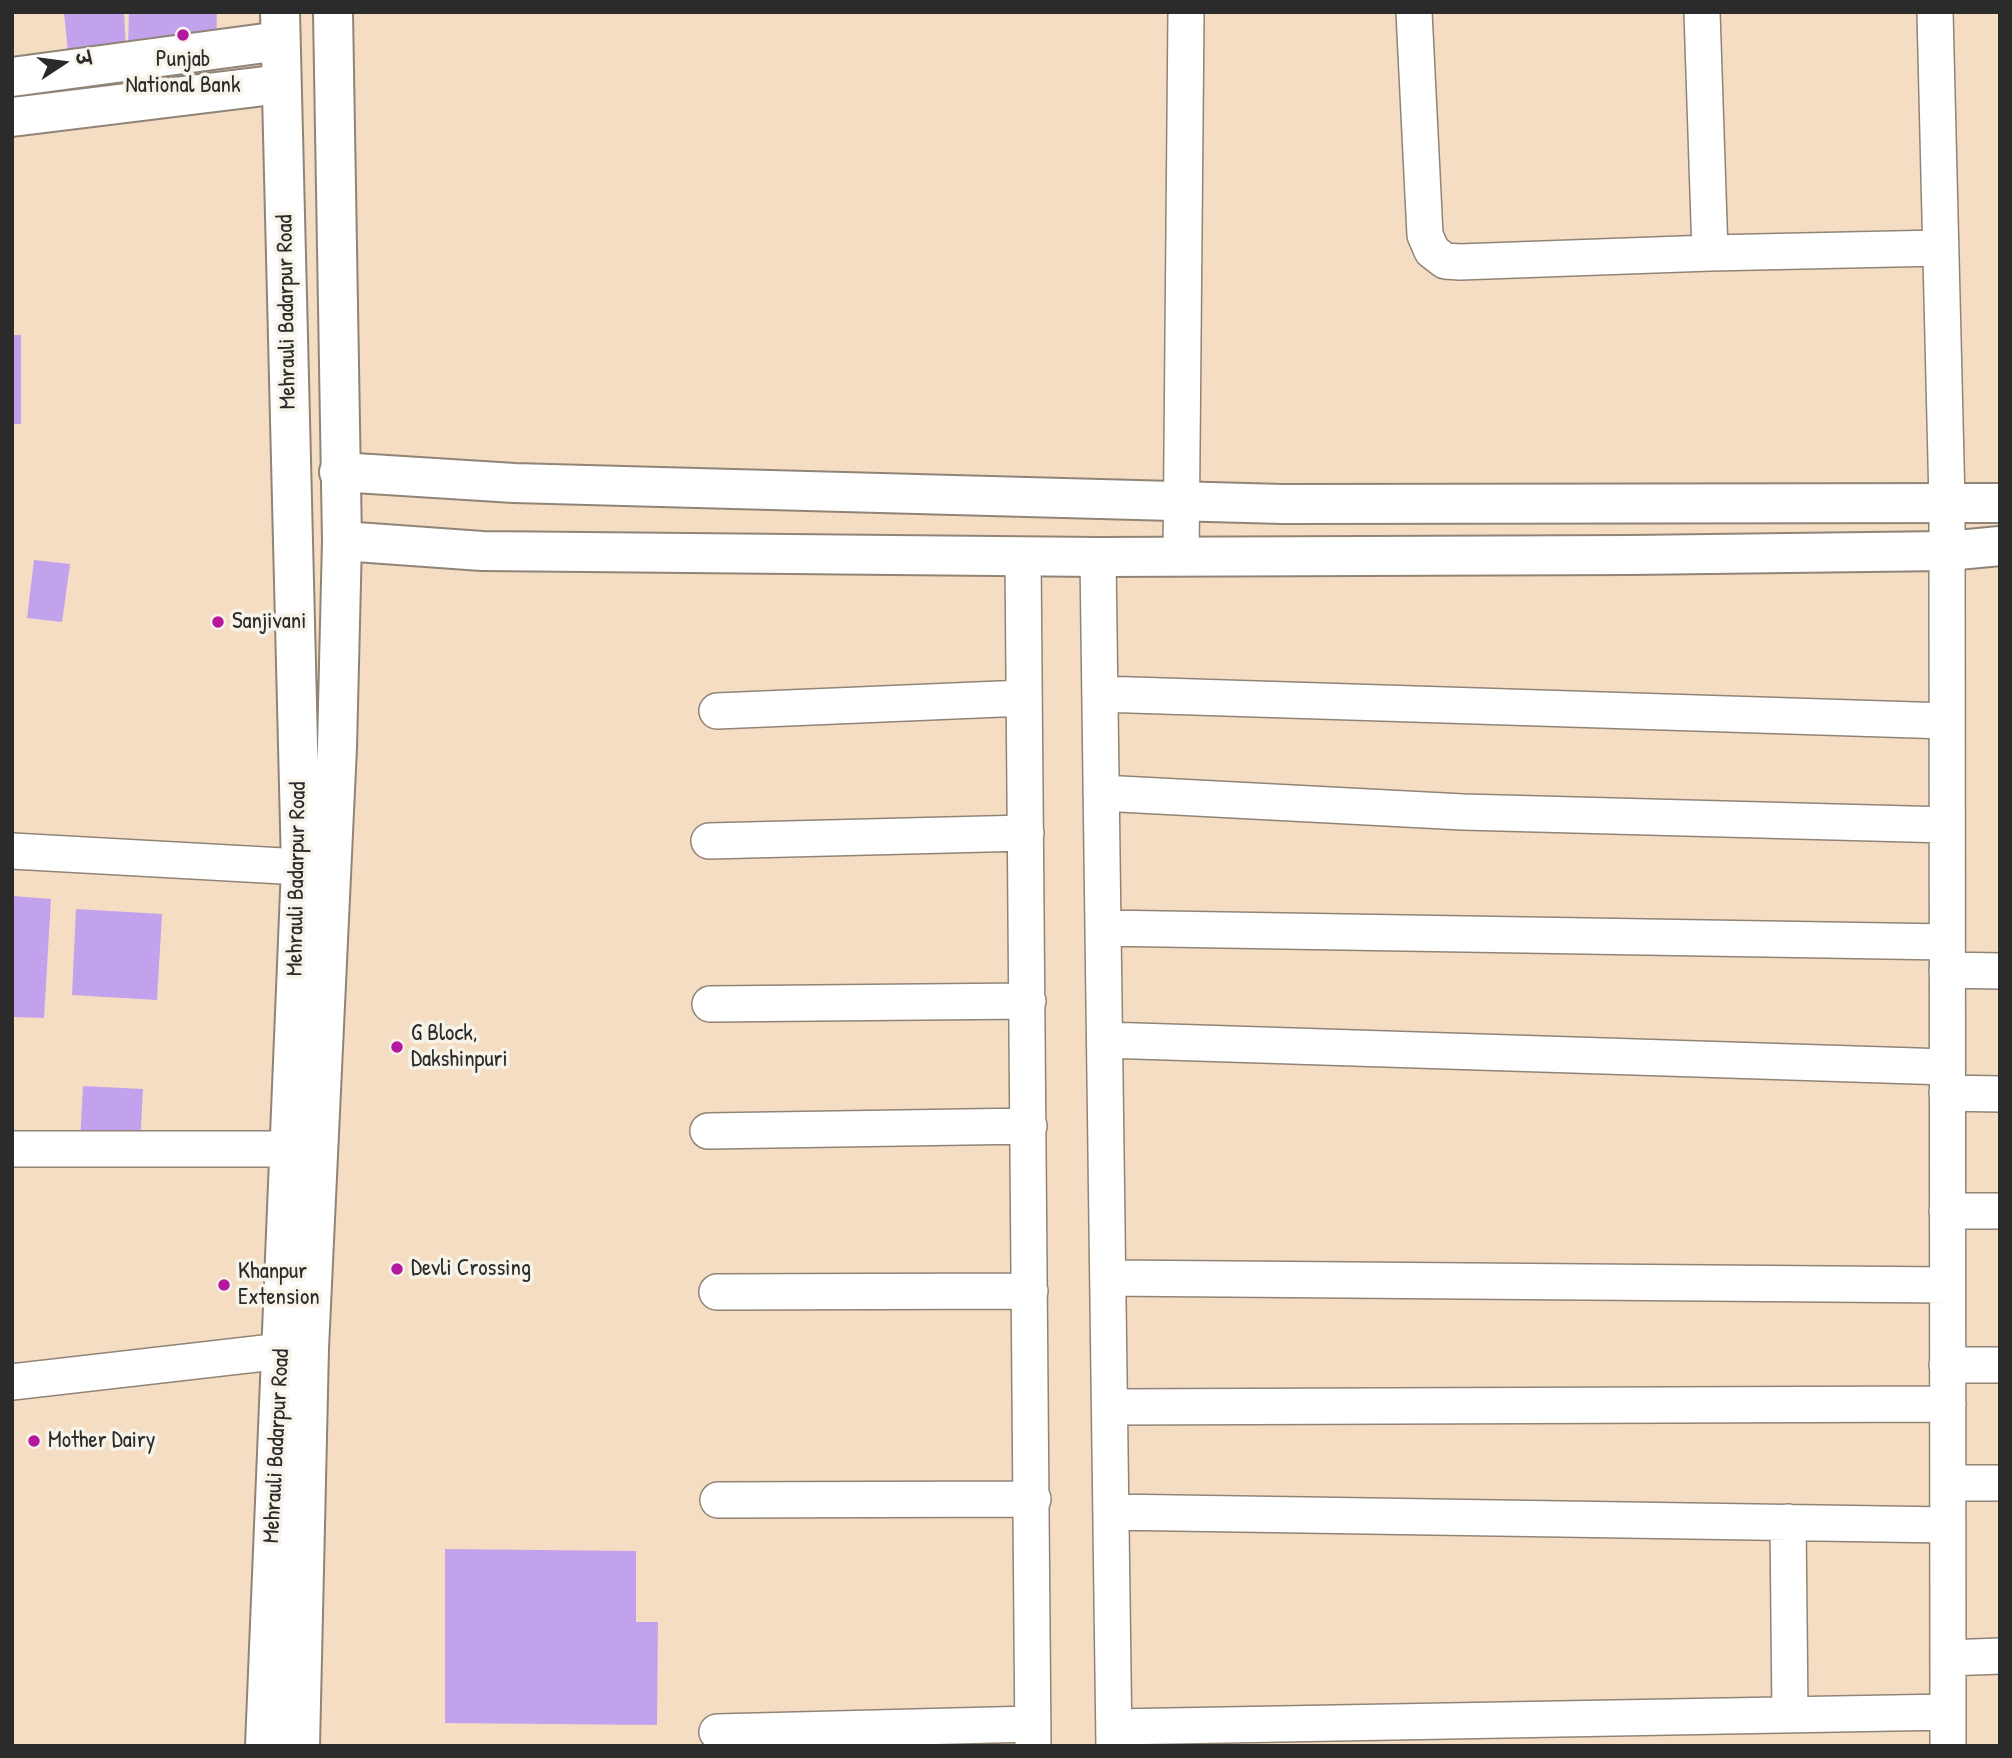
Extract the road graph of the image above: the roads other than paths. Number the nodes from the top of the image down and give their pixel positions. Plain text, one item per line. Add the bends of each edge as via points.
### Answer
1 (333, 12) edge
2 (1186, 12) edge
3 (1414, 12) edge
4 (1702, 12) edge
5 (1935, 12) edge
6 (281, 26) edge
7 (12, 77) edge
8 (281, 84) junction
9 (12, 117) edge
10 (1940, 248) junction
11 (1710, 254) junction
12 (339, 472) junction
13 (1180, 502) junction
14 (1947, 502) junction
15 (2000, 503) edge
16 (342, 541) junction
17 (2000, 547) edge
18 (1947, 551) junction
19 (1023, 556) junction
20 (1098, 557) junction
21 (1181, 557) junction
22 (1100, 694) junction
23 (1024, 698) junction
24 (718, 711) dead end
25 (1947, 721) junction
26 (1101, 793) junction
27 (1947, 825) junction
28 (1026, 833) junction
29 (709, 841) dead end
30 (12, 851) edge
31 (301, 867) junction
32 (1103, 928) junction
33 (1947, 956) junction
34 (2000, 971) edge
35 (1028, 1001) junction
36 (710, 1004) dead end
37 (1105, 1040) junction
38 (1947, 1080) junction
39 (2000, 1094) edge
40 (1029, 1126) junction
41 (708, 1131) dead end
42 (12, 1149) edge
43 (290, 1149) junction
44 (1947, 1211) junction
45 (2000, 1211) edge
46 (1108, 1278) junction
47 (1947, 1285) junction
48 (1030, 1291) junction
49 (717, 1292) dead end
50 (295, 1349) junction
51 (1947, 1365) junction
52 (2000, 1365) edge
53 (12, 1382) edge
54 (1948, 1404) junction
55 (1110, 1406) junction
56 (1948, 1483) junction
57 (2000, 1483) edge
58 (1032, 1499) junction
59 (718, 1500) dead end
60 (1111, 1513) junction
61 (1788, 1522) junction
62 (1947, 1525) junction
63 (2000, 1656) edge
64 (1948, 1658) junction
65 (1790, 1715) junction
66 (1948, 1729) edge
67 (717, 1732) dead end
68 (1033, 1735) edge
69 (1114, 1737) edge
70 (265, 1746) edge
71 (300, 1746) edge

1 - 12 street, Mehrauli Badarpur Road
2 - 13 street
3 - 11 street via 1424,235 1432,251 1445,261 1460,262
4 - 11 street
5 - 10 street
6 - 7 street
6 - 8 street, Mehrauli Badarpur Road
8 - 9 street
8 - 31 street, Mehrauli Badarpur Road
10 - 11 street
10 - 14 street
12 - 13 street via 528,484
12 - 16 street, Mehrauli Badarpur Road
13 - 14 street
13 - 21 street
14 - 15 street
14 - 18 street
16 - 19 street via 482,551
16 - 50 street, Mehrauli Badarpur Road via 337,747
17 - 18 street
18 - 21 street
18 - 25 street
19 - 20 street
19 - 23 street
20 - 21 street
20 - 22 street
22 - 25 street
22 - 26 street
23 - 24 street
23 - 28 street
25 - 27 street
26 - 27 street via 1463,811
26 - 32 street
27 - 33 street
28 - 29 street
28 - 35 street
30 - 31 street
31 - 43 street, Mehrauli Badarpur Road
32 - 33 street
32 - 37 street
33 - 34 street
33 - 38 street
35 - 36 street
35 - 40 street
37 - 38 street
37 - 46 street
38 - 39 street
38 - 44 street
40 - 41 street
40 - 48 street
42 - 43 street
43 - 50 street, Mehrauli Badarpur Road
44 - 45 street
44 - 47 street
46 - 47 street
46 - 55 street
47 - 51 street
48 - 49 street
48 - 58 street
50 - 53 street
50 - 70 street, Mehrauli Badarpur Road
50 - 71 street, Mehrauli Badarpur Road
51 - 52 street
51 - 54 street
54 - 55 street
54 - 56 street
55 - 60 street
56 - 57 street
56 - 62 street
58 - 59 street
58 - 68 street
60 - 61 street
60 - 69 street
61 - 62 street
61 - 65 street
62 - 64 street
63 - 64 street
64 - 66 street
65 - 66 street
65 - 69 street
67 - 68 street

